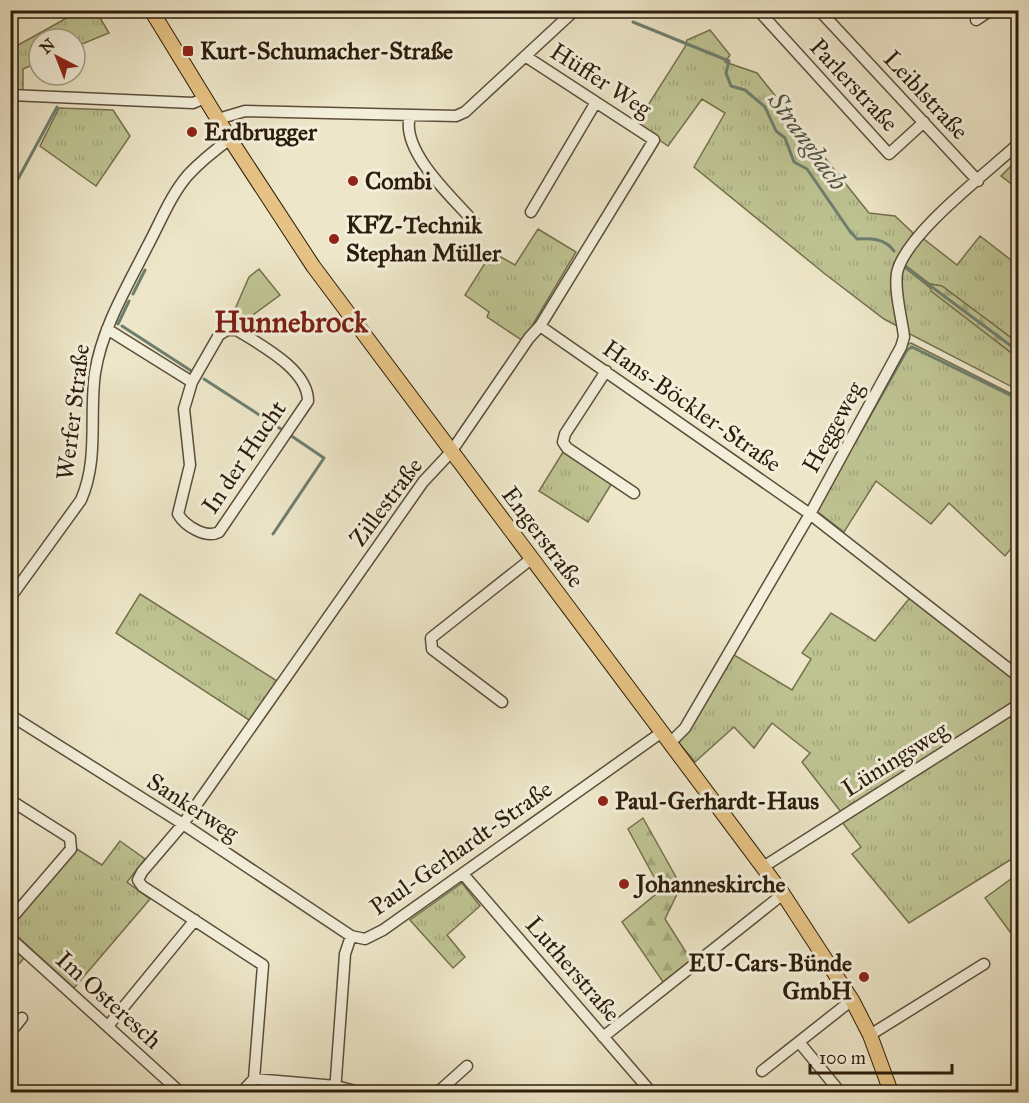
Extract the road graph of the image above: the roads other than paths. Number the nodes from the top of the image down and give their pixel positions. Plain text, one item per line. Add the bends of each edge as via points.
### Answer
1 (151, 10) edge
2 (574, 10) edge
3 (758, 10) edge
4 (819, 10) edge
5 (991, 10) edge
6 (976, 20) dead end
7 (525, 56) junction
8 (10, 95) edge
9 (205, 98) junction
10 (596, 102) junction
11 (410, 116) junction
12 (218, 119) junction
13 (924, 122) junction
14 (230, 139) junction
15 (654, 140) joint
16 (1018, 144) edge
17 (978, 181) junction
18 (531, 212) dead end
19 (474, 222) dead end
20 (540, 326) junction
21 (107, 329) junction
22 (606, 371) junction
23 (192, 382) junction
24 (451, 452) junction
25 (634, 493) dead end
26 (810, 513) junction
27 (531, 559) junction
28 (10, 598) edge
29 (1018, 676) edge
30 (502, 702) dead end
31 (1018, 705) edge
32 (10, 715) edge
33 (666, 738) junction
34 (10, 800) edge
35 (183, 824) junction
36 (763, 867) junction
37 (463, 874) junction
38 (783, 894) junction
39 (10, 920) edge
40 (195, 920) junction
41 (351, 936) junction
42 (10, 938) edge
43 (984, 964) dead end
44 (852, 1000) junction
45 (22, 1018) dead end
46 (108, 1026) junction
47 (10, 1033) edge
48 (870, 1035) junction
49 (603, 1036) junction
50 (799, 1042) junction
51 (467, 1066) dead end
52 (762, 1071) dead end
53 (254, 1079) junction
54 (336, 1089) edge
55 (180, 1092) edge
56 (242, 1092) edge
57 (358, 1092) edge
58 (438, 1092) edge
59 (651, 1092) edge
60 (840, 1092) edge
61 (891, 1092) edge

1 - 9 main road, Engerstraße
2 - 7 street
3 - 13 street, Parlerstraße via 889,154
4 - 13 street, Leiblstraße
5 - 6 street
7 - 10 street, Hüffer Weg
7 - 11 street via 465,112 456,116
8 - 9 street via 193,103
9 - 12 main road, Engerstraße
10 - 15 street, Hüffer Weg
10 - 18 street
11 - 12 street via 245,111
11 - 19 street via 408,123 418,159
12 - 14 main road, Engerstraße
13 - 17 street, Leiblstraße
14 - 21 street, Werfer Straße via 206,157 173,197
14 - 24 main road, Engerstraße via 313,266
15 - 20 street, Zillestraße
16 - 17 street, Heggeweg
17 - 26 street, Heggeweg via 928,224 908,247 896,276 904,337 901,347
20 - 22 street, Hans-Böckler-Straße
20 - 24 street, Zillestraße
21 - 23 street
21 - 28 street, Werfer Straße via 95,374 88,484 81,500
22 - 25 street via 563,442
22 - 26 street, Hans-Böckler-Straße
23 - 23 street, In der Hucht via 184,409 190,465 178,514 190,525 213,535 219,532 308,401 308,393 285,360 237,330 219,335
24 - 27 main road, Engerstraße
24 - 35 street, Zillestraße via 423,482
26 - 29 street, Hans-Böckler-Straße
26 - 33 street, Heggeweg via 685,728
27 - 30 street via 431,638 432,648
27 - 33 main road, Engerstraße
31 - 36 street, Lüningsweg
32 - 35 street, Sankerweg
33 - 36 main road, Engerstraße
33 - 37 street, Paul-Gerhardt-Straße
34 - 39 street via 70,838 70,849
35 - 40 street, Zillestraße via 138,880
35 - 41 street, Sankerweg
36 - 38 main road, Engerstraße
37 - 41 street, Paul-Gerhardt-Straße via 383,930 365,939
37 - 49 street, Lutherstraße
38 - 44 main road, Engerstraße
38 - 49 street
40 - 46 street
40 - 53 street via 264,965
41 - 54 street, Paul-Gerhardt-Straße via 345,954
42 - 46 street, Im Osteresch
43 - 48 street
44 - 48 main road, Engerstraße
44 - 50 street
45 - 47 street
46 - 55 street, Im Osteresch
48 - 61 main road, Engerstraße
49 - 59 street, Lutherstraße
50 - 52 street
50 - 60 street
51 - 58 street
53 - 54 street
53 - 56 street
54 - 57 street

